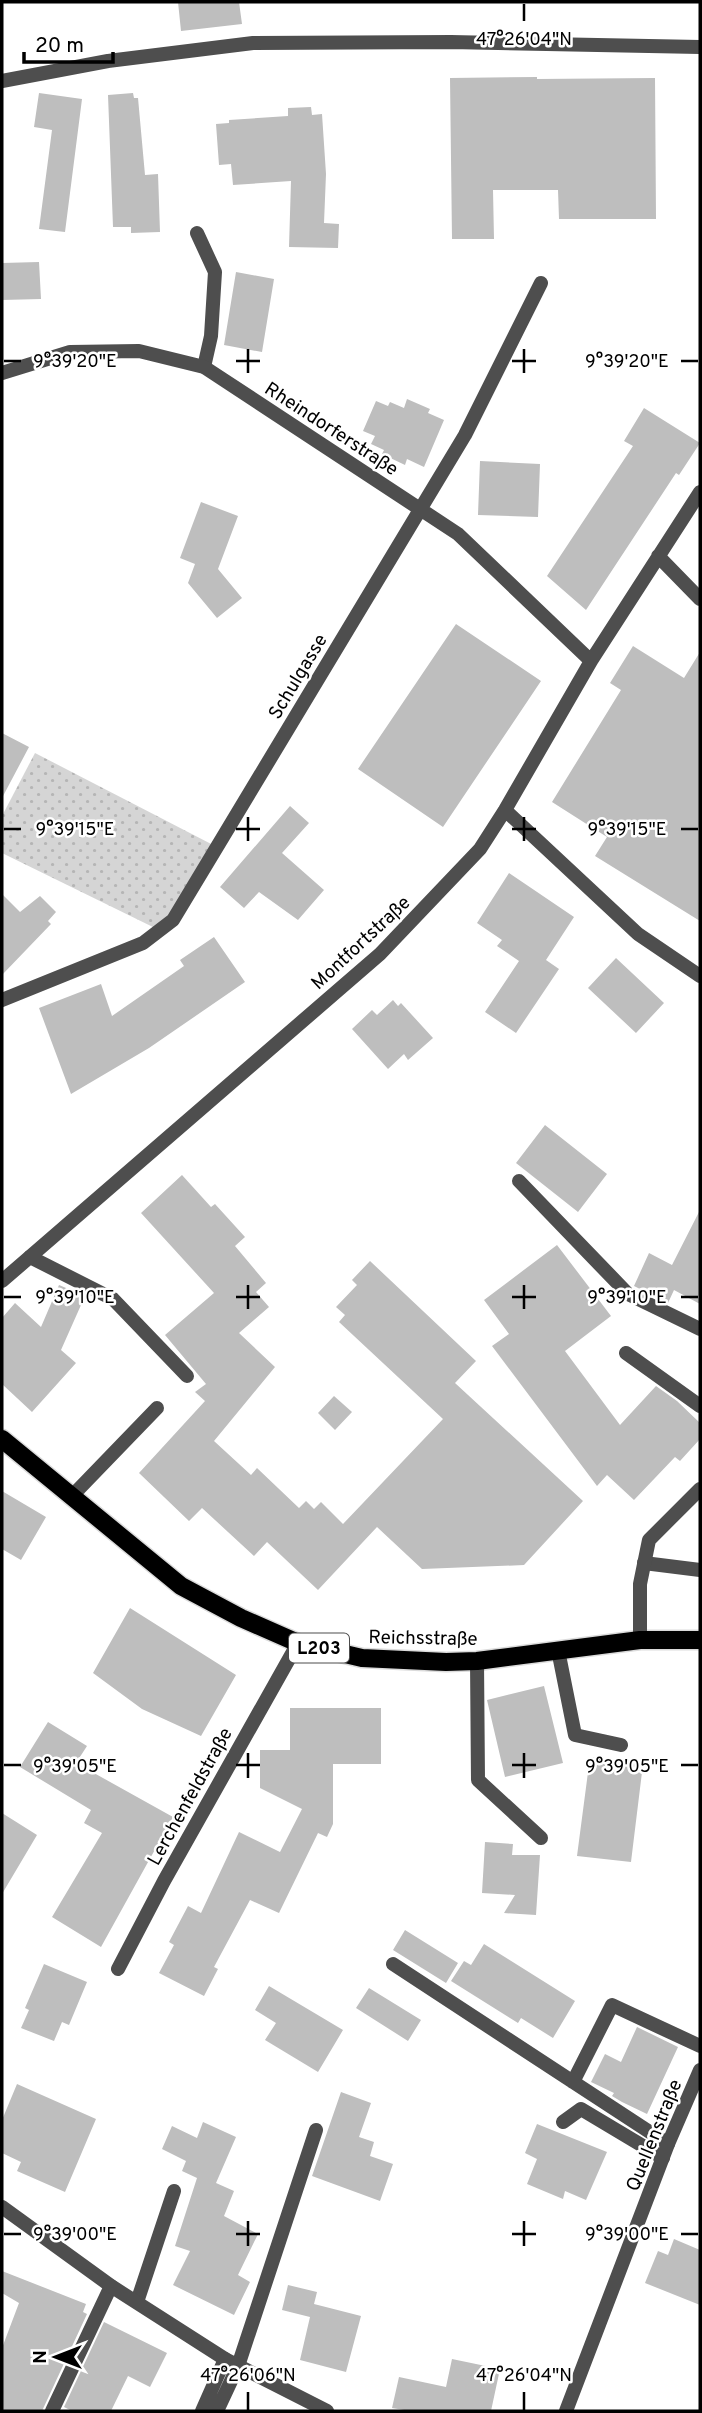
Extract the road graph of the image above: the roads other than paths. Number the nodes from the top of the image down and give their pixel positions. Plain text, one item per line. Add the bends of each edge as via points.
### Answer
1 (700, 47) edge
2 (2, 81) edge
3 (197, 233) dead end
4 (541, 283) dead end
5 (204, 368) junction
6 (2, 373) edge
7 (700, 492) edge
8 (420, 509) junction
9 (658, 556) junction
10 (700, 599) edge
11 (591, 661) junction
12 (505, 810) junction
13 (700, 976) edge
14 (2, 1000) edge
15 (519, 1181) dead end
16 (30, 1257) junction
17 (2, 1281) edge
18 (700, 1329) edge
19 (626, 1353) dead end
20 (187, 1376) dead end
21 (700, 1406) edge
22 (157, 1408) dead end
23 (2, 1439) edge
24 (700, 1489) edge
25 (72, 1496) junction
26 (645, 1563) junction
27 (700, 1570) edge
28 (640, 1640) junction
29 (700, 1640) edge
30 (298, 1643) junction
31 (558, 1650) junction
32 (477, 1661) junction
33 (621, 1745) dead end
34 (541, 1838) dead end
35 (393, 1964) dead end
36 (118, 1969) dead end
37 (700, 2046) edge
38 (700, 2070) edge
39 (573, 2082) junction
40 (563, 2122) dead end
41 (316, 2130) dead end
42 (666, 2151) junction
43 (174, 2192) dead end
44 (2, 2207) edge
45 (111, 2286) junction
46 (137, 2302) junction
47 (231, 2362) junction
48 (52, 2411) edge
49 (202, 2411) edge
50 (217, 2411) edge
51 (327, 2411) edge
52 (566, 2411) edge

1 - 2 street via 253,43 108,61
3 - 5 street via 215,272
4 - 8 street, Schulgasse via 465,435
5 - 6 street, Rheindorferstraße via 139,351 70,352
5 - 8 street, Rheindorferstraße
7 - 9 street, Montfortstraße
8 - 11 street, Rheindorferstraße via 458,534
8 - 14 street, Schulgasse via 173,920 143,943
9 - 10 street
9 - 11 street, Montfortstraße
11 - 12 street, Montfortstraße
12 - 13 street via 638,934
12 - 16 street, Montfortstraße via 480,849 380,954
15 - 18 street via 628,1294
16 - 17 street, Montfortstraße
16 - 20 street via 113,1298
19 - 21 street
22 - 25 street
23 - 25 main road, Reichsstraße / L203
24 - 26 street via 649,1540
25 - 30 main road, Reichsstraße / L203 via 181,1586
26 - 27 street
26 - 28 street
28 - 29 main road, Reichsstraße / L203
28 - 31 main road, Reichsstraße / L203
30 - 32 main road, Reichsstraße / L203 via 362,1658
30 - 36 street, Lerchenfeldstraße
31 - 32 main road, Reichsstraße / L203
31 - 33 street via 575,1735
32 - 34 street via 478,1780
35 - 39 street
37 - 39 street via 612,2005
38 - 42 street, Quellenstraße
39 - 42 street
40 - 42 street via 581,2109
41 - 47 street
42 - 52 street, Quellenstraße
43 - 46 street
44 - 45 street
45 - 46 street
45 - 48 street
46 - 47 street
47 - 49 street
47 - 50 street
47 - 51 street

